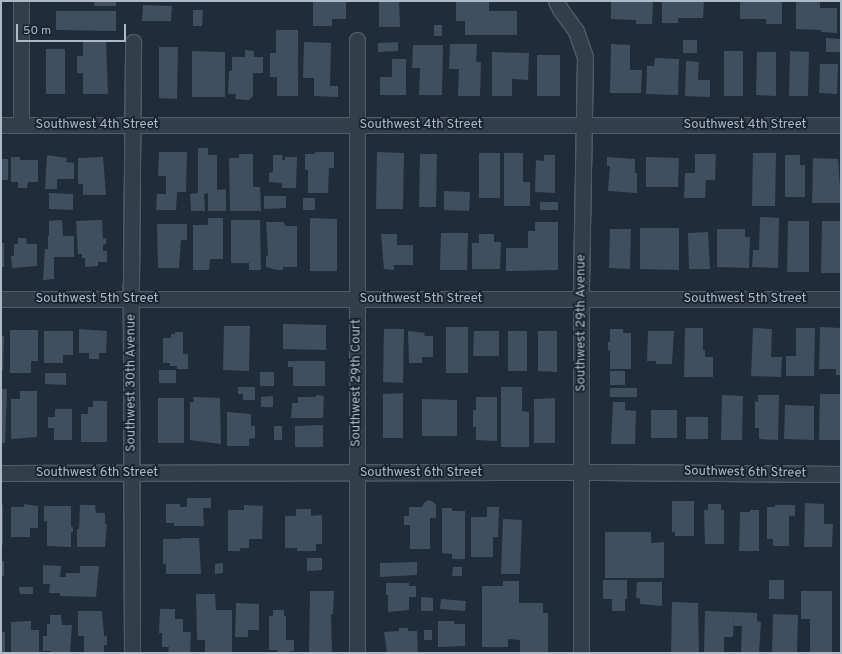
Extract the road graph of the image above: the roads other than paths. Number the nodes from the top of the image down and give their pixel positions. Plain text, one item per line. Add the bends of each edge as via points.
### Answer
1 (21, 1) edge
2 (556, 1) edge
3 (357, 40) dead end
4 (133, 42) dead end
5 (1, 125) edge
6 (132, 125) junction
7 (583, 125) junction
8 (841, 125) edge
9 (21, 126) junction
10 (357, 126) junction
11 (582, 298) junction
12 (1, 299) edge
13 (131, 299) junction
14 (357, 299) junction
15 (841, 299) edge
16 (582, 472) junction
17 (1, 473) edge
18 (132, 473) junction
19 (357, 473) junction
20 (841, 474) edge
21 (132, 653) edge
22 (357, 653) edge
23 (581, 653) edge

1 - 9 street
2 - 7 street, Southwest 29th Avenue via 576,31 585,57
3 - 10 street, Southwest 29th Court
4 - 6 street, Southwest 30th Avenue
5 - 9 street, Southwest 4th Street
6 - 9 street, Southwest 4th Street
6 - 10 street, Southwest 4th Street
6 - 13 street, Southwest 30th Avenue
7 - 8 street, Southwest 4th Street
7 - 10 street, Southwest 4th Street
7 - 11 street, Southwest 29th Avenue
10 - 14 street, Southwest 29th Court
11 - 14 street, Southwest 5th Street
11 - 15 street, Southwest 5th Street
11 - 16 street, Southwest 29th Avenue
12 - 13 street, Southwest 5th Street
13 - 14 street, Southwest 5th Street
13 - 18 street, Southwest 30th Avenue
14 - 19 street, Southwest 29th Court
16 - 19 street, Southwest 6th Street
16 - 20 street, Southwest 6th Street
16 - 23 street, Southwest 29th Avenue
17 - 18 street, Southwest 6th Street
18 - 19 street, Southwest 6th Street
18 - 21 street, Southwest 30th Avenue
19 - 22 street, Southwest 29th Court

